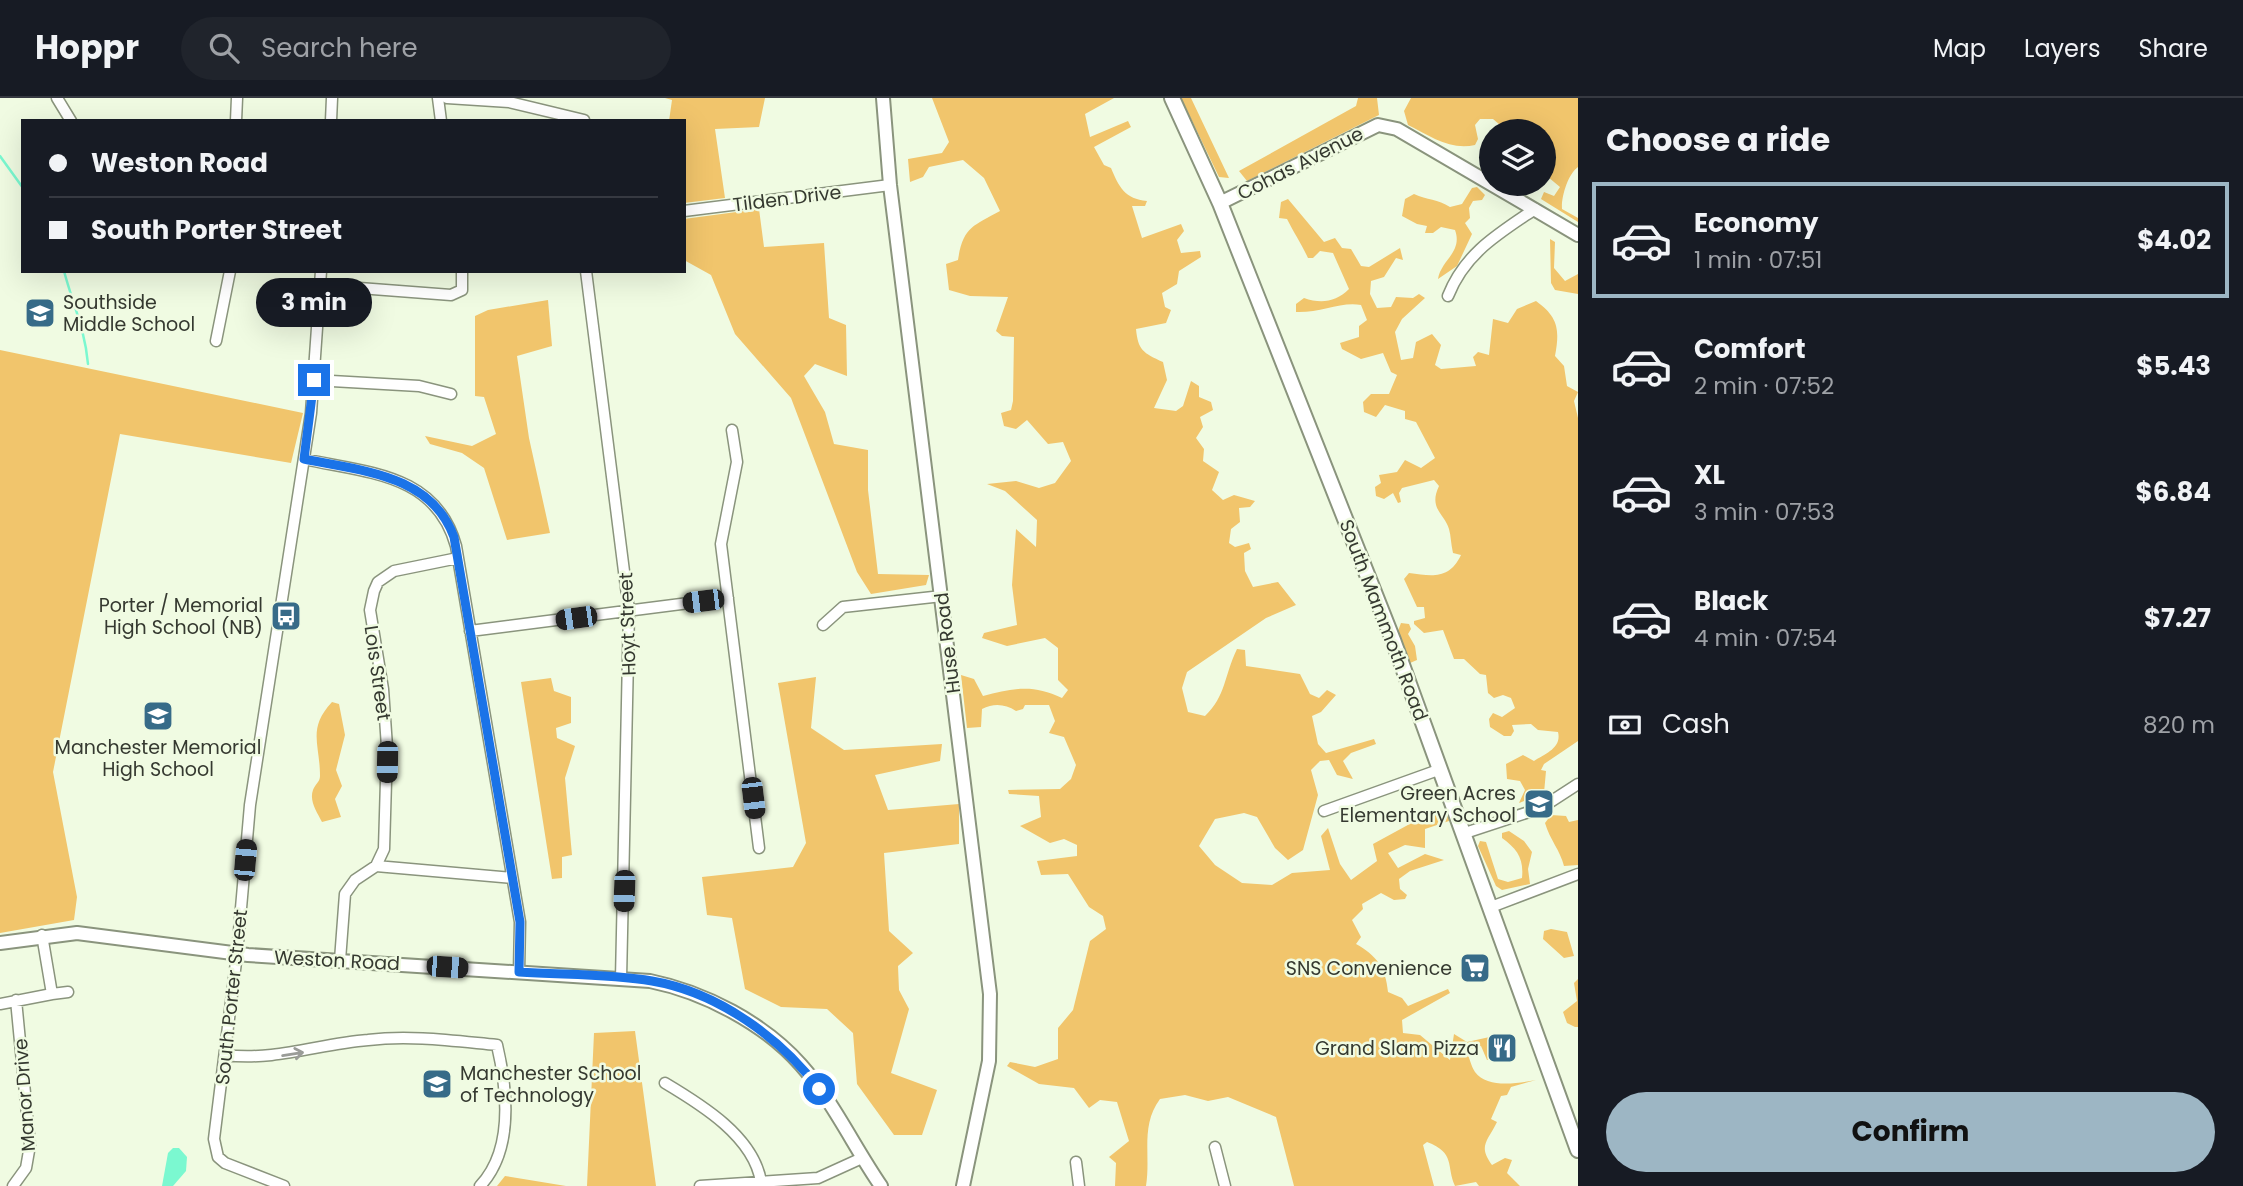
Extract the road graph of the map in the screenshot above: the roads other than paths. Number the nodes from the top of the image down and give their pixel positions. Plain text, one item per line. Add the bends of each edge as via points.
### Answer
1 (57, 98) edge
2 (237, 98) edge
3 (330, 98) edge
4 (438, 98) edge
5 (447, 98) edge
6 (883, 98) edge
7 (1172, 98) edge
8 (540, 115) edge
9 (70, 119) edge
10 (236, 119) edge
11 (331, 119) edge
12 (441, 119) edge
13 (575, 119) edge
14 (1479, 177) edge
15 (890, 185) junction
16 (1512, 196) edge
17 (1220, 203) junction
18 (1535, 209) junction
19 (686, 211) edge
20 (1578, 235) edge
21 (230, 273) edge
22 (321, 273) edge
23 (462, 273) edge
24 (586, 273) edge
25 (320, 285) junction
26 (1448, 296) dead end
27 (216, 341) dead end
28 (314, 380) junction
29 (451, 394) dead end
30 (732, 430) dead end
31 (304, 459) junction
32 (458, 558) junction
33 (942, 596) junction
34 (728, 598) junction
35 (629, 611) junction
36 (823, 625) dead end
37 (470, 631) junction
38 (1441, 769) junction
39 (1578, 784) edge
40 (1324, 811) dead end
41 (1465, 833) junction
42 (759, 848) dead end
43 (376, 866) junction
44 (1578, 874) edge
45 (512, 878) junction
46 (1490, 907) junction
47 (42, 935) junction
48 (0, 943) edge
49 (237, 954) junction
50 (340, 960) junction
51 (519, 972) junction
52 (621, 979) junction
53 (68, 992) dead end
54 (52, 994) junction
55 (16, 1000) junction
56 (0, 1004) edge
57 (225, 1055) junction
58 (665, 1083) dead end
59 (1215, 1147) dead end
60 (1578, 1150) edge
61 (862, 1158) junction
62 (1076, 1162) dead end
63 (761, 1182) junction
64 (13, 1186) edge
65 (284, 1186) edge
66 (480, 1186) edge
67 (700, 1186) edge
68 (881, 1186) edge
69 (963, 1186) edge
70 (1079, 1186) edge
71 (1225, 1186) edge

1 - 9 street
2 - 10 street
3 - 11 street
4 - 12 street
5 - 8 street via 509,102
6 - 15 street, Huse Road
7 - 17 main road, South Mammoth Road
8 - 13 street
14 - 17 street, Cohas Avenue via 1397,129 1378,125
15 - 19 street, Tilden Drive
15 - 33 street, Huse Road
16 - 18 street, Cohas Avenue
17 - 38 main road, South Mammoth Road
18 - 20 street, Cohas Avenue
18 - 26 street via 1478,248
21 - 27 street
22 - 25 street, South Porter Street
23 - 25 street via 462,290 451,295
24 - 35 street, Hoyt Street
25 - 28 street, South Porter Street
28 - 29 street via 419,386
28 - 31 street, South Porter Street
30 - 34 street via 737,462 721,535
31 - 32 street via 391,478 427,495 450,527
31 - 49 street, South Porter Street via 250,805
32 - 37 street
32 - 43 street, Lois Street via 394,571 373,591 370,610 387,747 384,849
33 - 36 street via 843,607
33 - 69 street, Huse Road via 991,1013 987,1077
34 - 35 street
34 - 42 street
35 - 37 street
35 - 52 street, Hoyt Street
37 - 45 street
38 - 40 street
38 - 41 main road, South Mammoth Road
39 - 41 street via 1541,808
41 - 46 main road, South Mammoth Road
43 - 45 street
43 - 50 street via 355,880 345,894
44 - 46 street
45 - 51 street via 521,933
46 - 60 main road, South Mammoth Road
47 - 48 street, Weston Road
47 - 49 street, Weston Road via 88,933
47 - 54 street
49 - 50 street, Weston Road
49 - 57 street, South Porter Street
50 - 51 street, Weston Road
51 - 52 street, Weston Road
52 - 61 street, Weston Road via 689,991 781,1045 819,1089
53 - 54 street
54 - 55 street
55 - 56 street
55 - 64 street, Manor Drive via 30,1145 26,1168
57 - 65 street, South Porter Street via 214,1139 218,1157
57 -> 66 street via 294,1054 393,1038 497,1045 506,1097 502,1134 491,1173
58 - 63 street via 732,1132 755,1160
59 - 71 street
61 - 63 street via 818,1178
61 - 68 street, Weston Road
62 - 70 street
63 - 67 street

